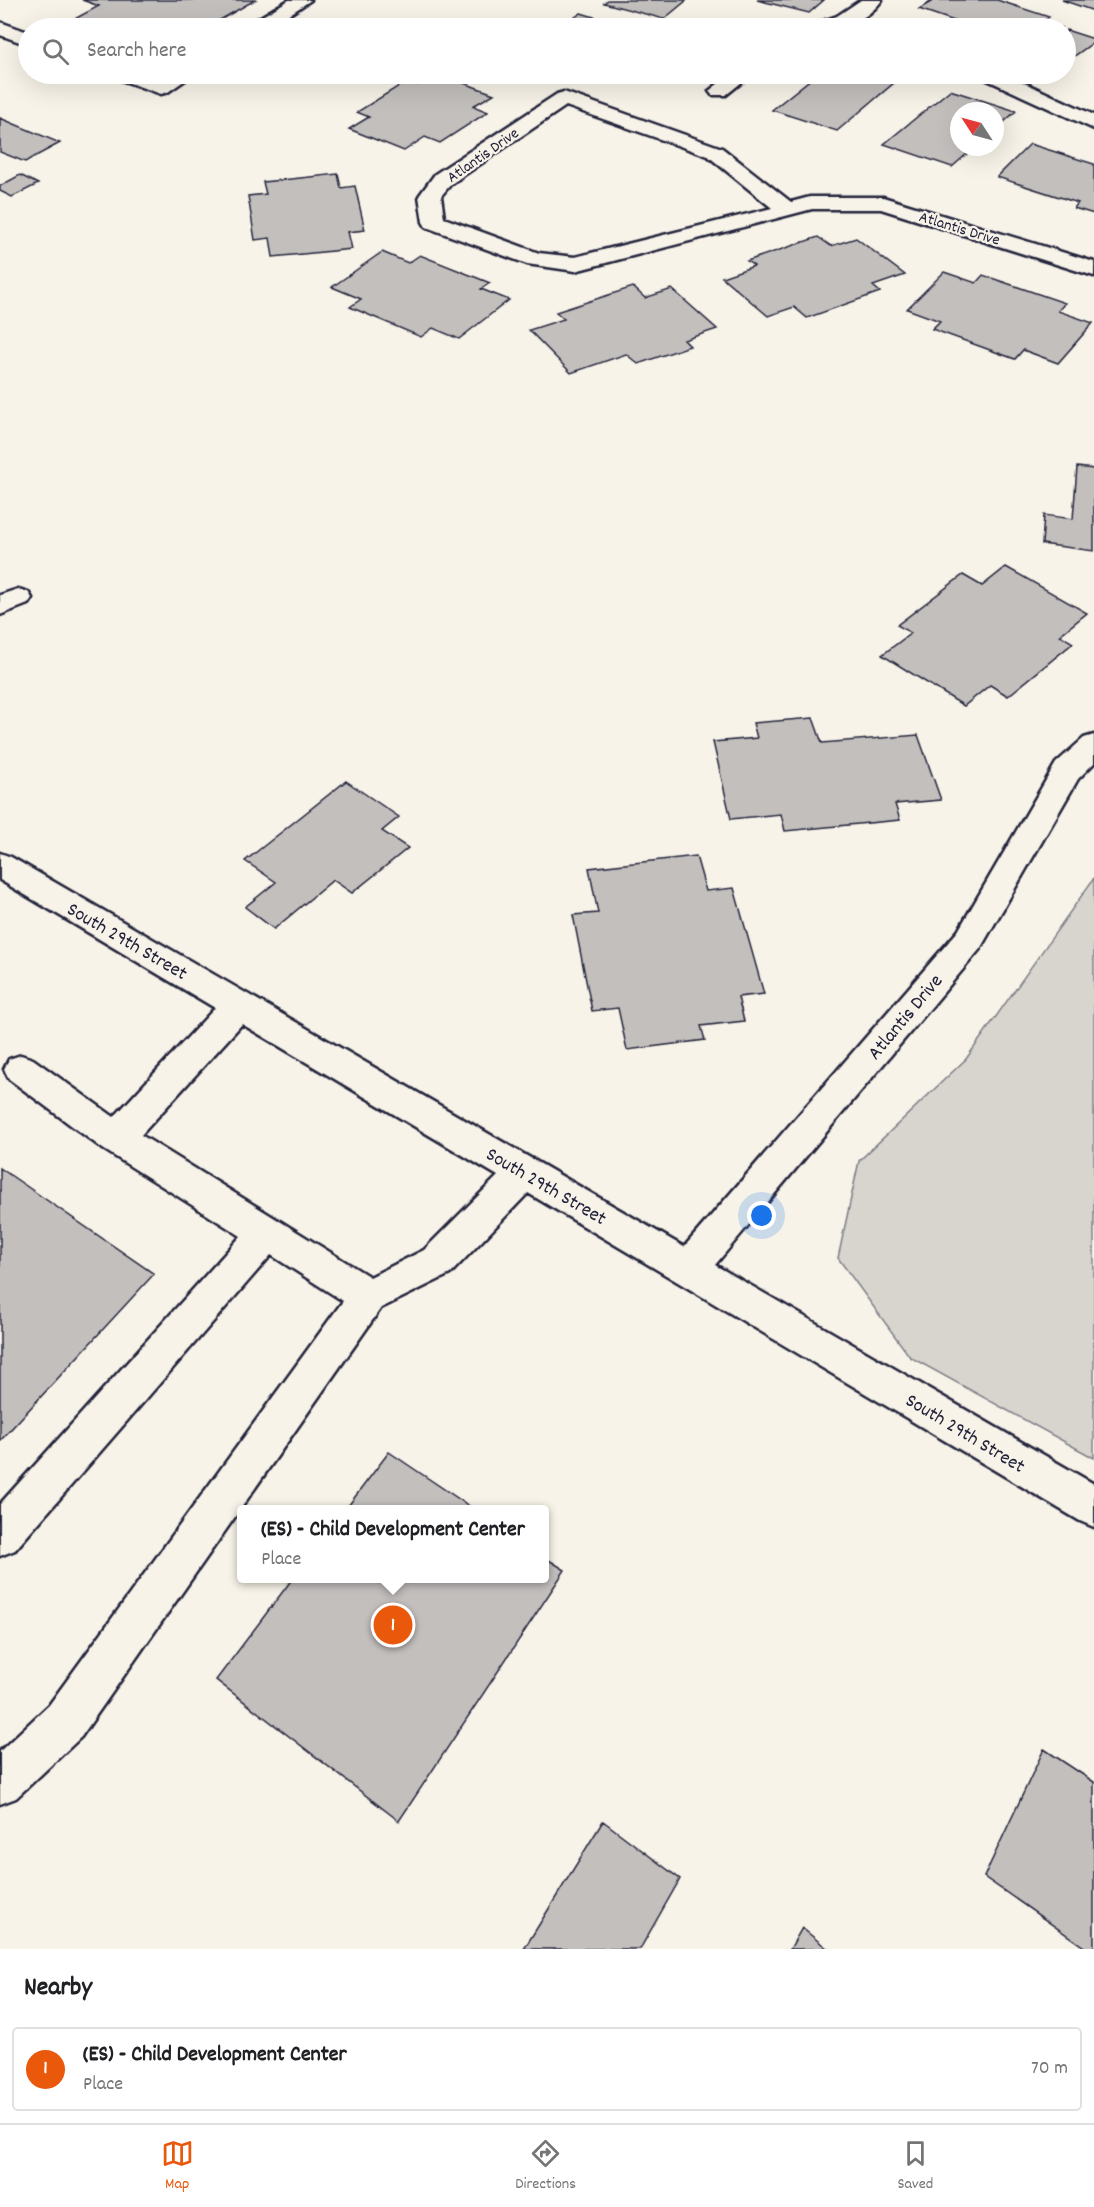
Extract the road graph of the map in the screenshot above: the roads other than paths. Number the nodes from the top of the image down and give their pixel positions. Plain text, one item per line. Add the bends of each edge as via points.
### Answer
1 (302, 0) edge
2 (873, 0) edge
3 (272, 18) edge
4 (858, 18) edge
5 (0, 28) edge
6 (18, 35) edge
7 (150, 84) edge
8 (168, 84) edge
9 (728, 84) edge
10 (1011, 84) edge
11 (719, 91) dead end
12 (1094, 123) edge
13 (788, 210) junction
14 (1094, 269) edge
15 (1094, 746) edge
16 (0, 865) edge
17 (239, 1005) junction
18 (21, 1069) dead end
19 (116, 1138) junction
20 (525, 1172) junction
21 (267, 1233) junction
22 (689, 1268) junction
23 (368, 1296) junction
24 (1094, 1507) edge
25 (0, 1535) edge
26 (0, 1782) edge

1 - 3 street
2 - 4 street
5 - 6 street
7 - 8 street via 161,88
9 - 11 street
10 - 12 street
13 - 13 street, Atlantis Drive via 575,264 535,260 434,222 430,196 443,179 564,98 715,152
13 - 14 street, Atlantis Drive via 810,203 883,203
15 - 22 street, Atlantis Drive via 1066,771 969,940
16 - 17 street, South 29th Street
17 - 19 street
17 - 20 street, South 29th Street
18 - 19 street
19 - 21 street
20 - 22 street, South 29th Street
20 - 23 street via 437,1262
21 - 23 street
21 - 25 street
22 - 24 street, South 29th Street
23 - 26 street via 64,1721

